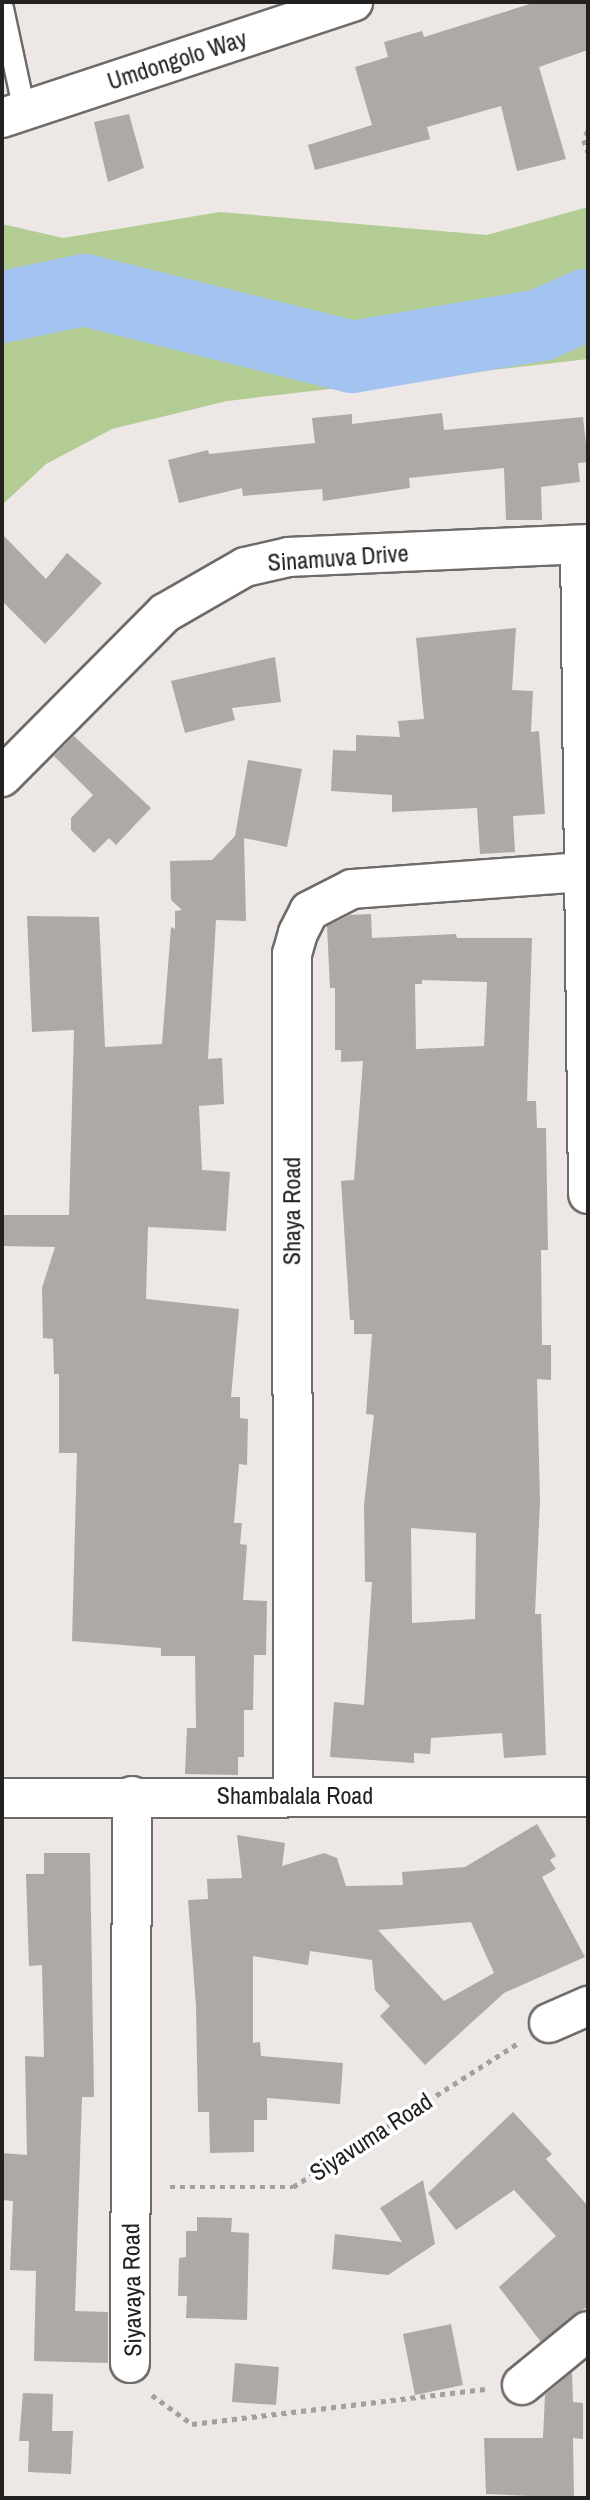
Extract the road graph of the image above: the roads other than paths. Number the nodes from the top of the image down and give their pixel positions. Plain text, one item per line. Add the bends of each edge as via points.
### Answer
1 (353, 2) edge
2 (2, 8) edge
3 (13, 114) edge
4 (584, 545) edge
5 (2, 777) edge
6 (584, 872) junction
7 (588, 1195) edge
8 (132, 1796) junction
9 (293, 1796) junction
10 (588, 1797) edge
11 (2, 1798) edge
12 (588, 2006) edge
13 (550, 2023) road end
14 (588, 2331) edge
15 (130, 2363) road end
16 (522, 2385) road end

1 - 3 street, Umdongolo Way
2 - 3 lane
4 - 5 street, Sinamuva Drive via 289,557 245,567 165,613
4 - 6 street
6 - 7 street
6 - 9 street, Shaya Road via 352,889 309,911 298,933 292,954
8 - 9 street, Shambalala Road
8 - 11 street, Shambalala Road
8 - 15 street, Siyavaya Road
9 - 10 street, Shambalala Road
12 - 13 street
14 - 16 street

